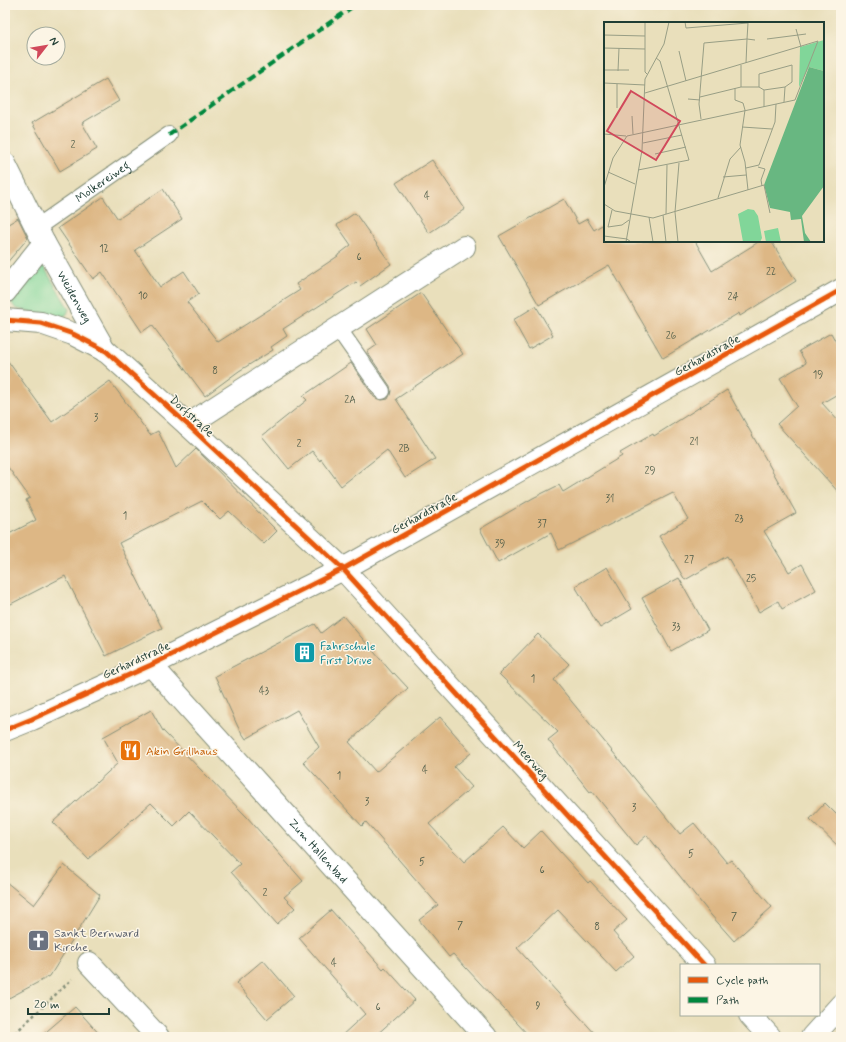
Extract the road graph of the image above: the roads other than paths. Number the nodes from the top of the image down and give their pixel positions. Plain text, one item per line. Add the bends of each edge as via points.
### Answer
1 (169, 135) dead end
2 (5, 164) edge
3 (40, 235) junction
4 (464, 246) dead end
5 (841, 290) edge
6 (5, 292) edge
7 (5, 320) edge
8 (338, 328) junction
9 (106, 352) junction
10 (382, 391) dead end
11 (188, 425) junction
12 (342, 569) junction
13 (151, 664) junction
14 (5, 730) edge
15 (89, 963) road end
16 (703, 964) edge
17 (841, 1005) edge
18 (751, 1016) edge
19 (158, 1037) edge
20 (486, 1037) edge
21 (770, 1037) edge
22 (812, 1037) edge

1 - 3 lane, Molkereiweg
2 - 3 street, Weidenweg
3 - 6 street
3 - 9 street, Weidenweg
4 - 8 street, Dorfstraße
5 - 12 street, Gerhardstraße
7 - 9 street, Dorfstraße via 41,324 73,334
8 - 10 lane
8 - 11 street, Dorfstraße
9 - 11 street, Dorfstraße
11 - 12 street, Dorfstraße
12 - 13 street, Gerhardstraße
12 - 16 street, Meerweg
13 - 14 street, Gerhardstraße
13 - 20 street, Zum Hallenbad
15 - 19 street
17 - 22 street
18 - 21 street

